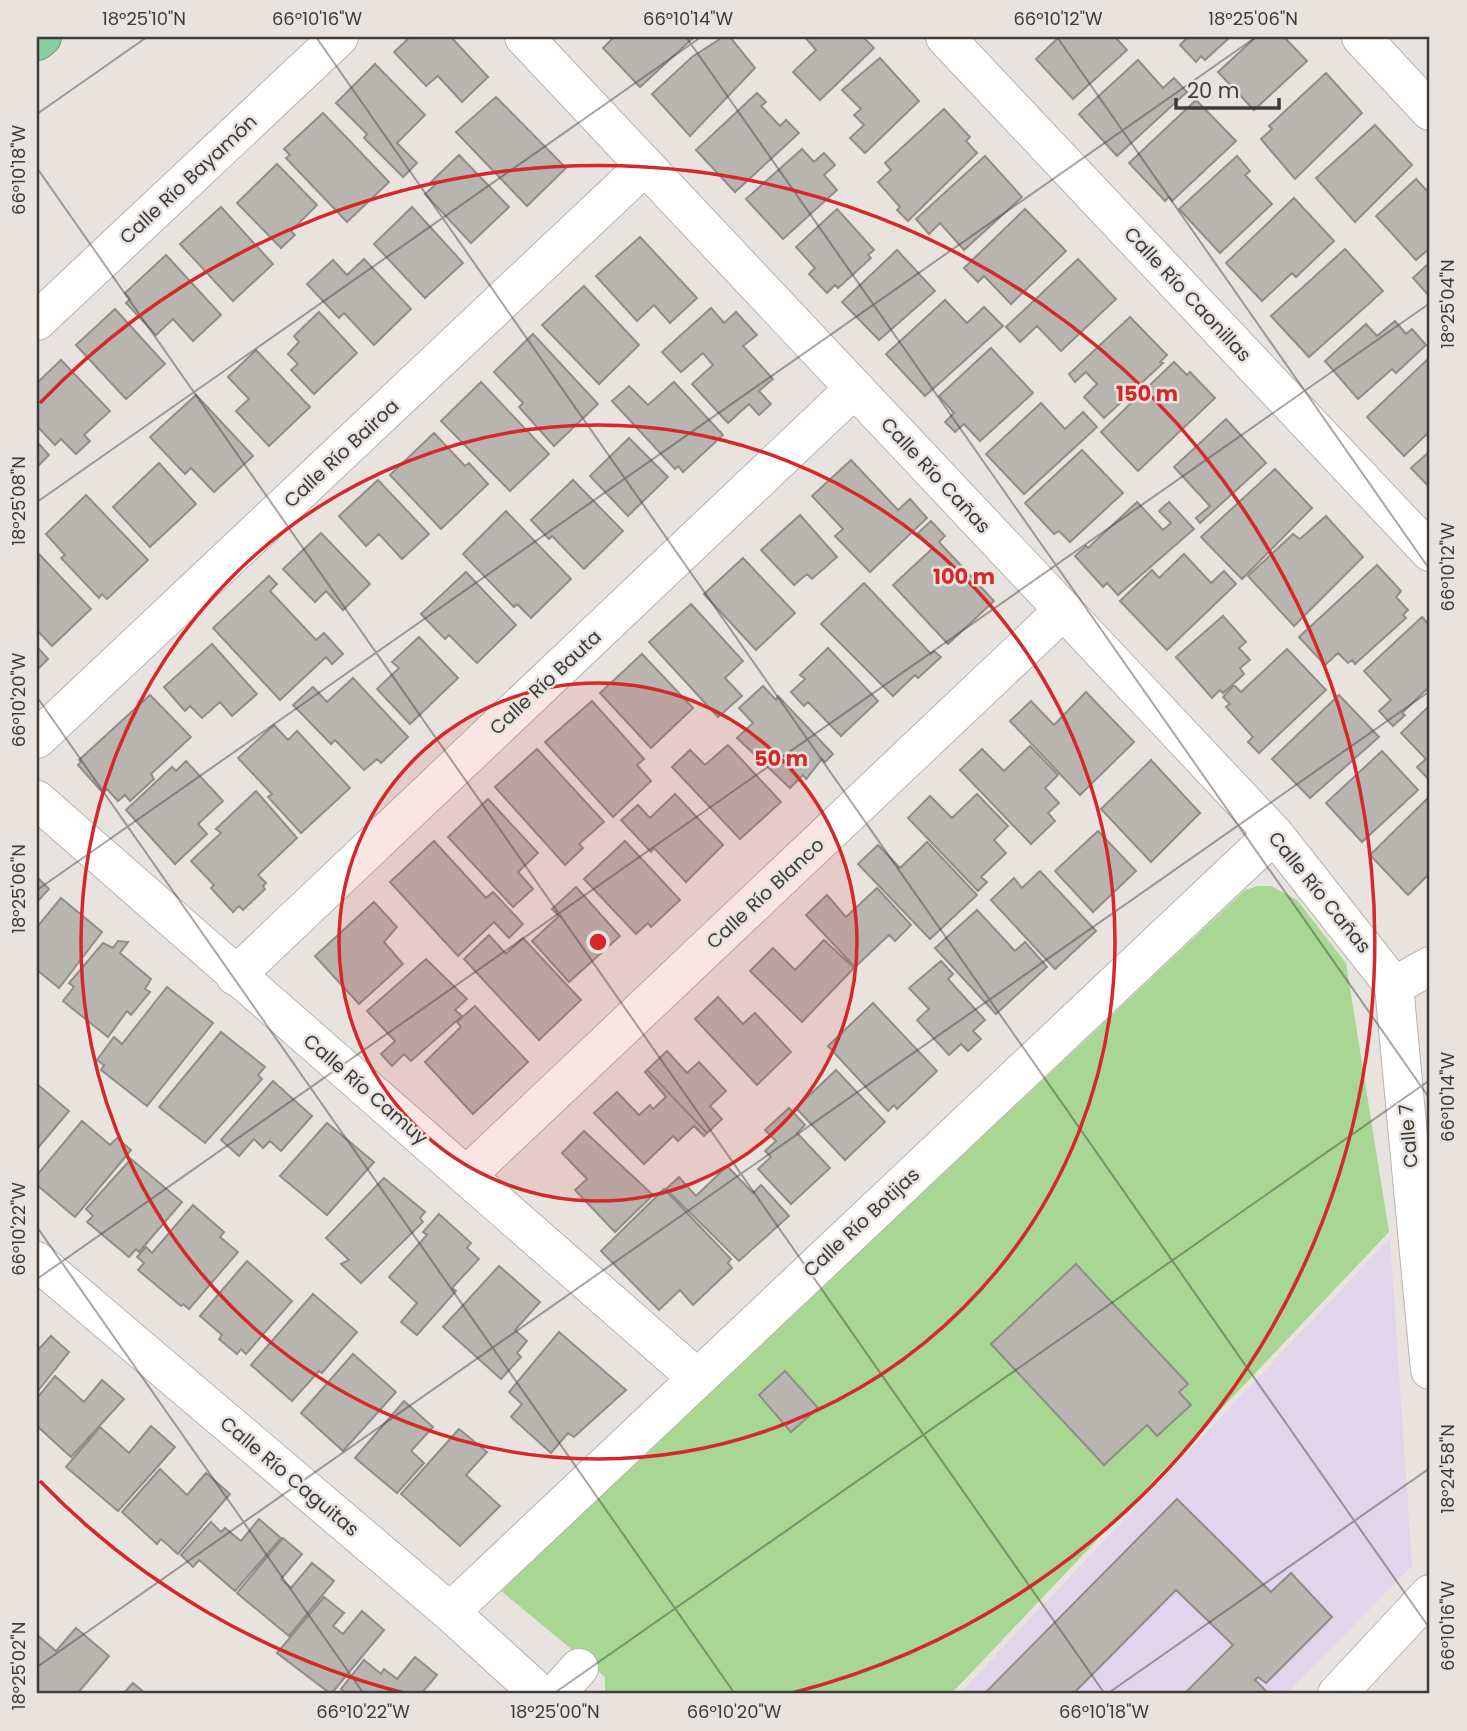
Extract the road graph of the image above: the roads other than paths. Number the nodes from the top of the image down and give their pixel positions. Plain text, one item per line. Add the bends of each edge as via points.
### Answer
1 (41, 37) edge
2 (339, 37) edge
3 (523, 37) edge
4 (945, 37) edge
5 (1361, 37) edge
6 (37, 41) edge
7 (1430, 111) edge
8 (645, 166) junction
9 (37, 321) edge
10 (854, 389) junction
11 (1430, 552) edge
12 (1064, 611) junction
13 (37, 739) edge
14 (37, 800) edge
15 (1274, 834) junction
16 (1430, 966) edge
17 (235, 976) junction
18 (1394, 985) junction
19 (467, 1175) junction
20 (37, 1261) edge
21 (1430, 1370) edge
22 (696, 1377) junction
23 (1430, 1594) edge
24 (450, 1612) junction
25 (540, 1694) edge
26 (1337, 1694) edge

1 - 6 highway
2 - 9 street, Calle Río Bayamón
3 - 8 street, Calle Río Cañas
4 - 11 street, Calle Río Caonillas
5 - 7 street
8 - 10 street, Calle Río Cañas
8 - 13 street, Calle Río Bairoa
10 - 12 street, Calle Río Cañas
10 - 17 street, Calle Río Bauta
12 - 15 street, Calle Río Cañas
12 - 19 street, Calle Río Blanco
14 - 17 street, Calle Río Camuy
15 - 18 street, Calle Río Cañas
15 - 22 street, Calle Río Botijas
16 - 18 street
17 - 19 street, Calle Río Camuy
18 - 21 street, Calle 7
19 - 22 street, Calle Río Camuy
20 - 24 street, Calle Río Caguitas
22 - 24 street, Calle Río Botijas
23 - 26 street
24 - 25 street, Calle Río Caguitas

